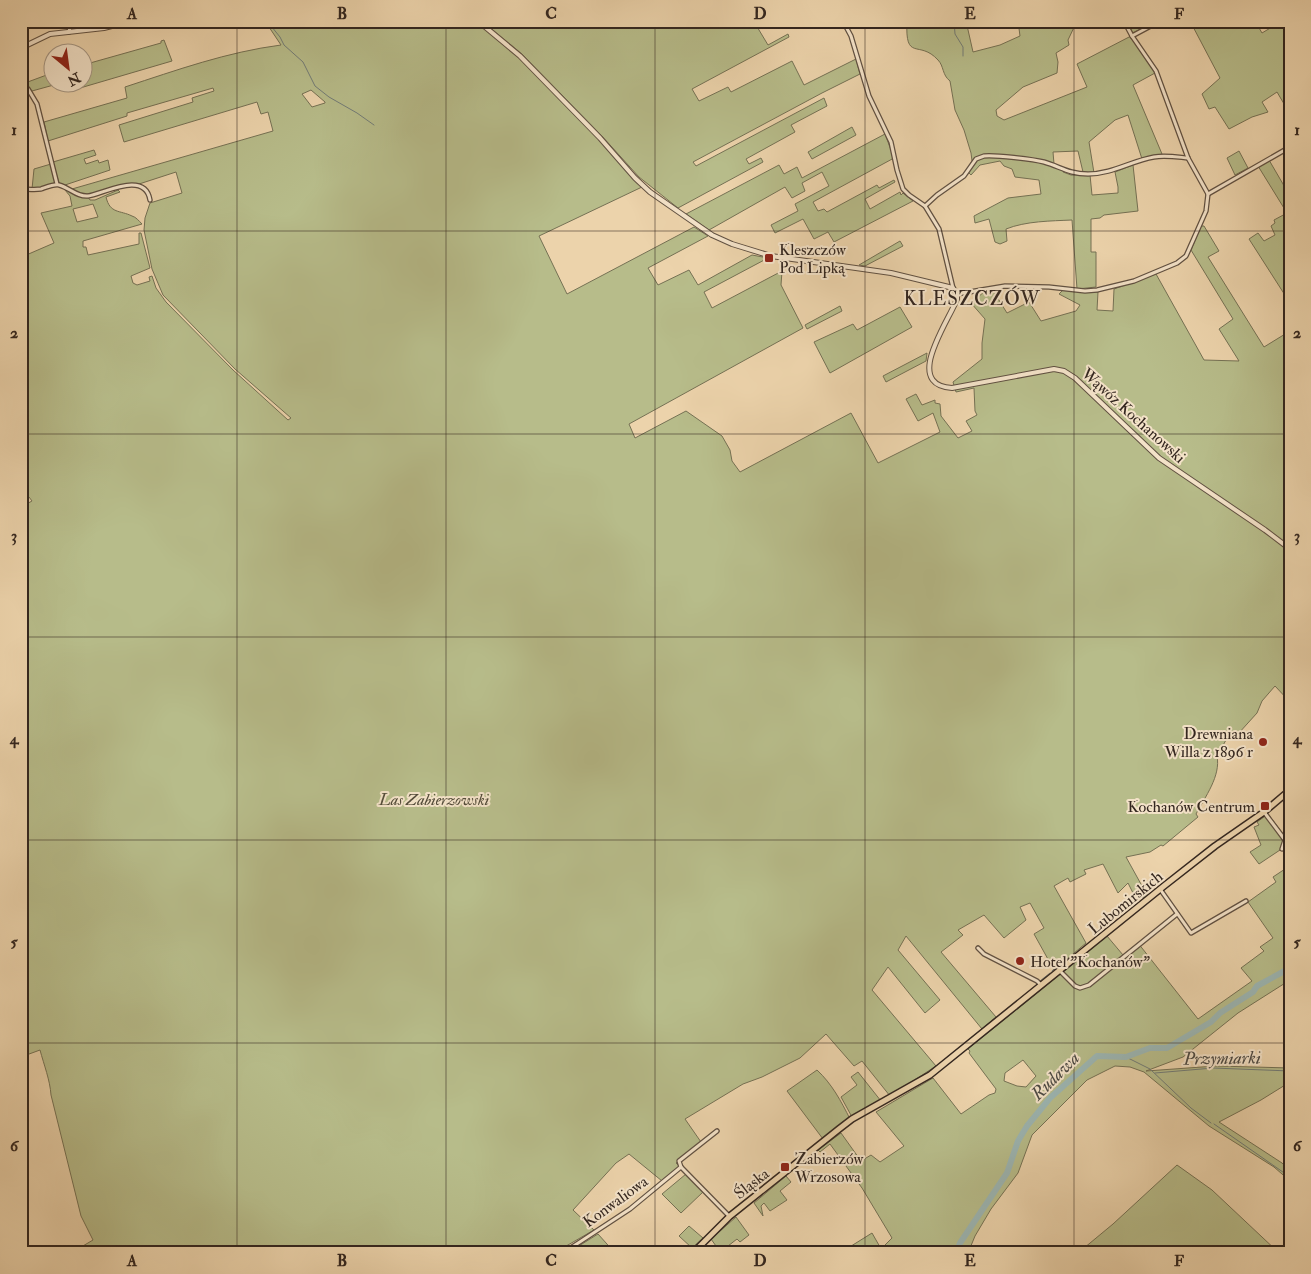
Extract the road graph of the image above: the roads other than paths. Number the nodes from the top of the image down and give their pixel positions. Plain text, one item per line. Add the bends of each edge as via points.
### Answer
1 (71, 21) edge
2 (131, 21) edge
3 (478, 21) edge
4 (843, 21) edge
5 (1124, 21) edge
6 (1160, 21) edge
7 (69, 32) junction
8 (1132, 36) junction
9 (21, 48) edge
10 (21, 82) edge
11 (1290, 147) edge
12 (1188, 158) junction
13 (57, 184) junction
14 (21, 189) edge
15 (1208, 194) junction
16 (150, 200) dead end
17 (925, 206) junction
18 (954, 288) junction
19 (957, 294) junction
20 (1290, 549) edge
21 (1290, 790) edge
22 (1264, 812) junction
23 (1282, 849) dead end
24 (1160, 889) junction
25 (1246, 901) dead end
26 (1177, 914) junction
27 (978, 948) dead end
28 (1059, 970) junction
29 (1041, 985) junction
30 (906, 1089) joint
31 (717, 1131) dead end
32 (681, 1167) junction
33 (730, 1216) junction
34 (563, 1253) edge
35 (692, 1253) edge

1 - 7 street
2 - 7 street
3 - 18 street via 520,56 640,183 712,235 771,256 891,273
4 - 17 street via 851,36 869,96 891,142 903,190
5 - 8 street
6 - 8 street
7 - 9 street via 50,34
8 - 12 street via 1156,71
10 - 13 street via 33,96 41,116
11 - 15 street
12 - 15 street
12 - 17 street via 1152,157 1111,172 1087,174 1034,160 984,156 976,159 964,176
13 - 14 street via 34,190
13 - 16 street via 87,196 116,187 136,186 145,190
15 - 19 street via 1206,211 1186,256 1134,281 1085,291 1005,286
17 - 18 street via 939,230
18 - 19 street
19 - 20 street, Wąwóz Kochanowski via 929,362 933,380 942,387 952,388 1048,369 1064,371 1171,467
21 - 22 main road, Lubomirskich
22 - 23 street via 1284,840
22 - 24 main road, Lubomirskich
24 - 26 street
24 - 28 main road, Lubomirskich
25 - 26 street via 1190,933
26 - 28 street via 1085,987 1075,986
27 - 29 street
28 - 29 main road, Lubomirskich
29 - 30 main road, Lubomirskich via 938,1069
30 - 33 main road, Śląska via 845,1125
31 - 32 street, Konwaliowa via 679,1161
32 - 33 street
32 - 34 street, Konwaliowa via 630,1209
33 - 35 main road, Śląska

